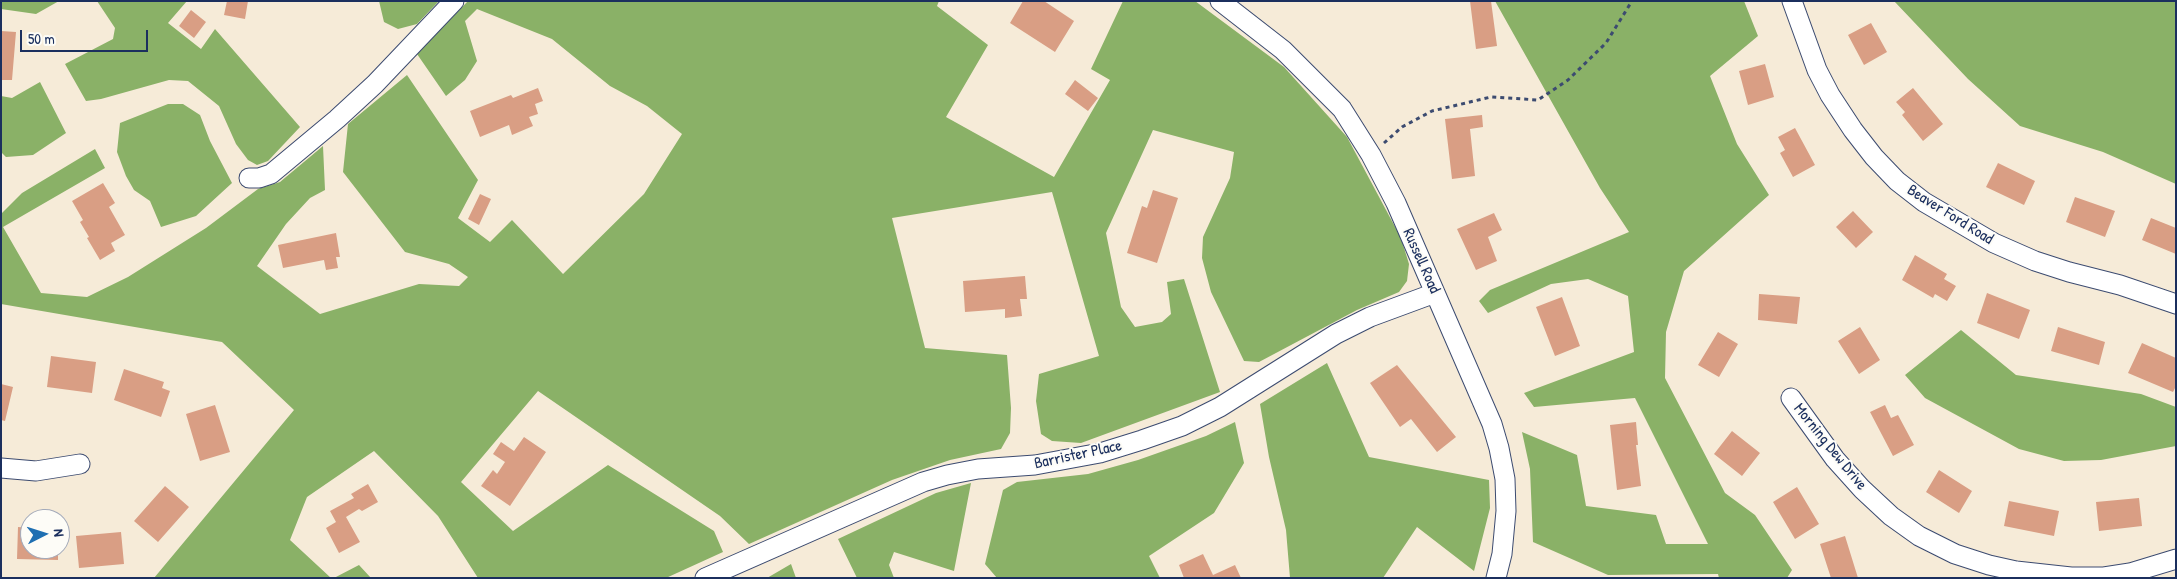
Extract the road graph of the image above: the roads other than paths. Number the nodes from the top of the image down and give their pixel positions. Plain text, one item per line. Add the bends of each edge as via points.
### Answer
1 (454, 1) edge
2 (1220, 1) edge
3 (1792, 1) edge
4 (249, 178) dead end
5 (1436, 293) junction
6 (2176, 304) edge
7 (1790, 398) dead end
8 (80, 464) dead end
9 (1, 468) edge
10 (2176, 559) edge
11 (706, 578) edge
12 (1496, 578) edge

1 - 4 street via 337,119 271,174
2 - 5 street, Russell Road via 1283,50 1342,109 1396,203
3 - 6 street, Beaver Ford Road via 1817,70 1852,130 1874,157 1924,202 1994,243 2035,261
5 - 11 street, Barrister Place via 1370,317 1336,334 1227,403 1182,426 1100,453 1034,465 978,468 931,480
5 - 12 street, Russell Road via 1492,424 1499,448 1505,479 1506,511
7 - 10 street, Morning Dew Drive via 1835,459 1862,489 1918,536 1955,554 2016,571 2071,577 2130,573
8 - 9 street via 36,471

